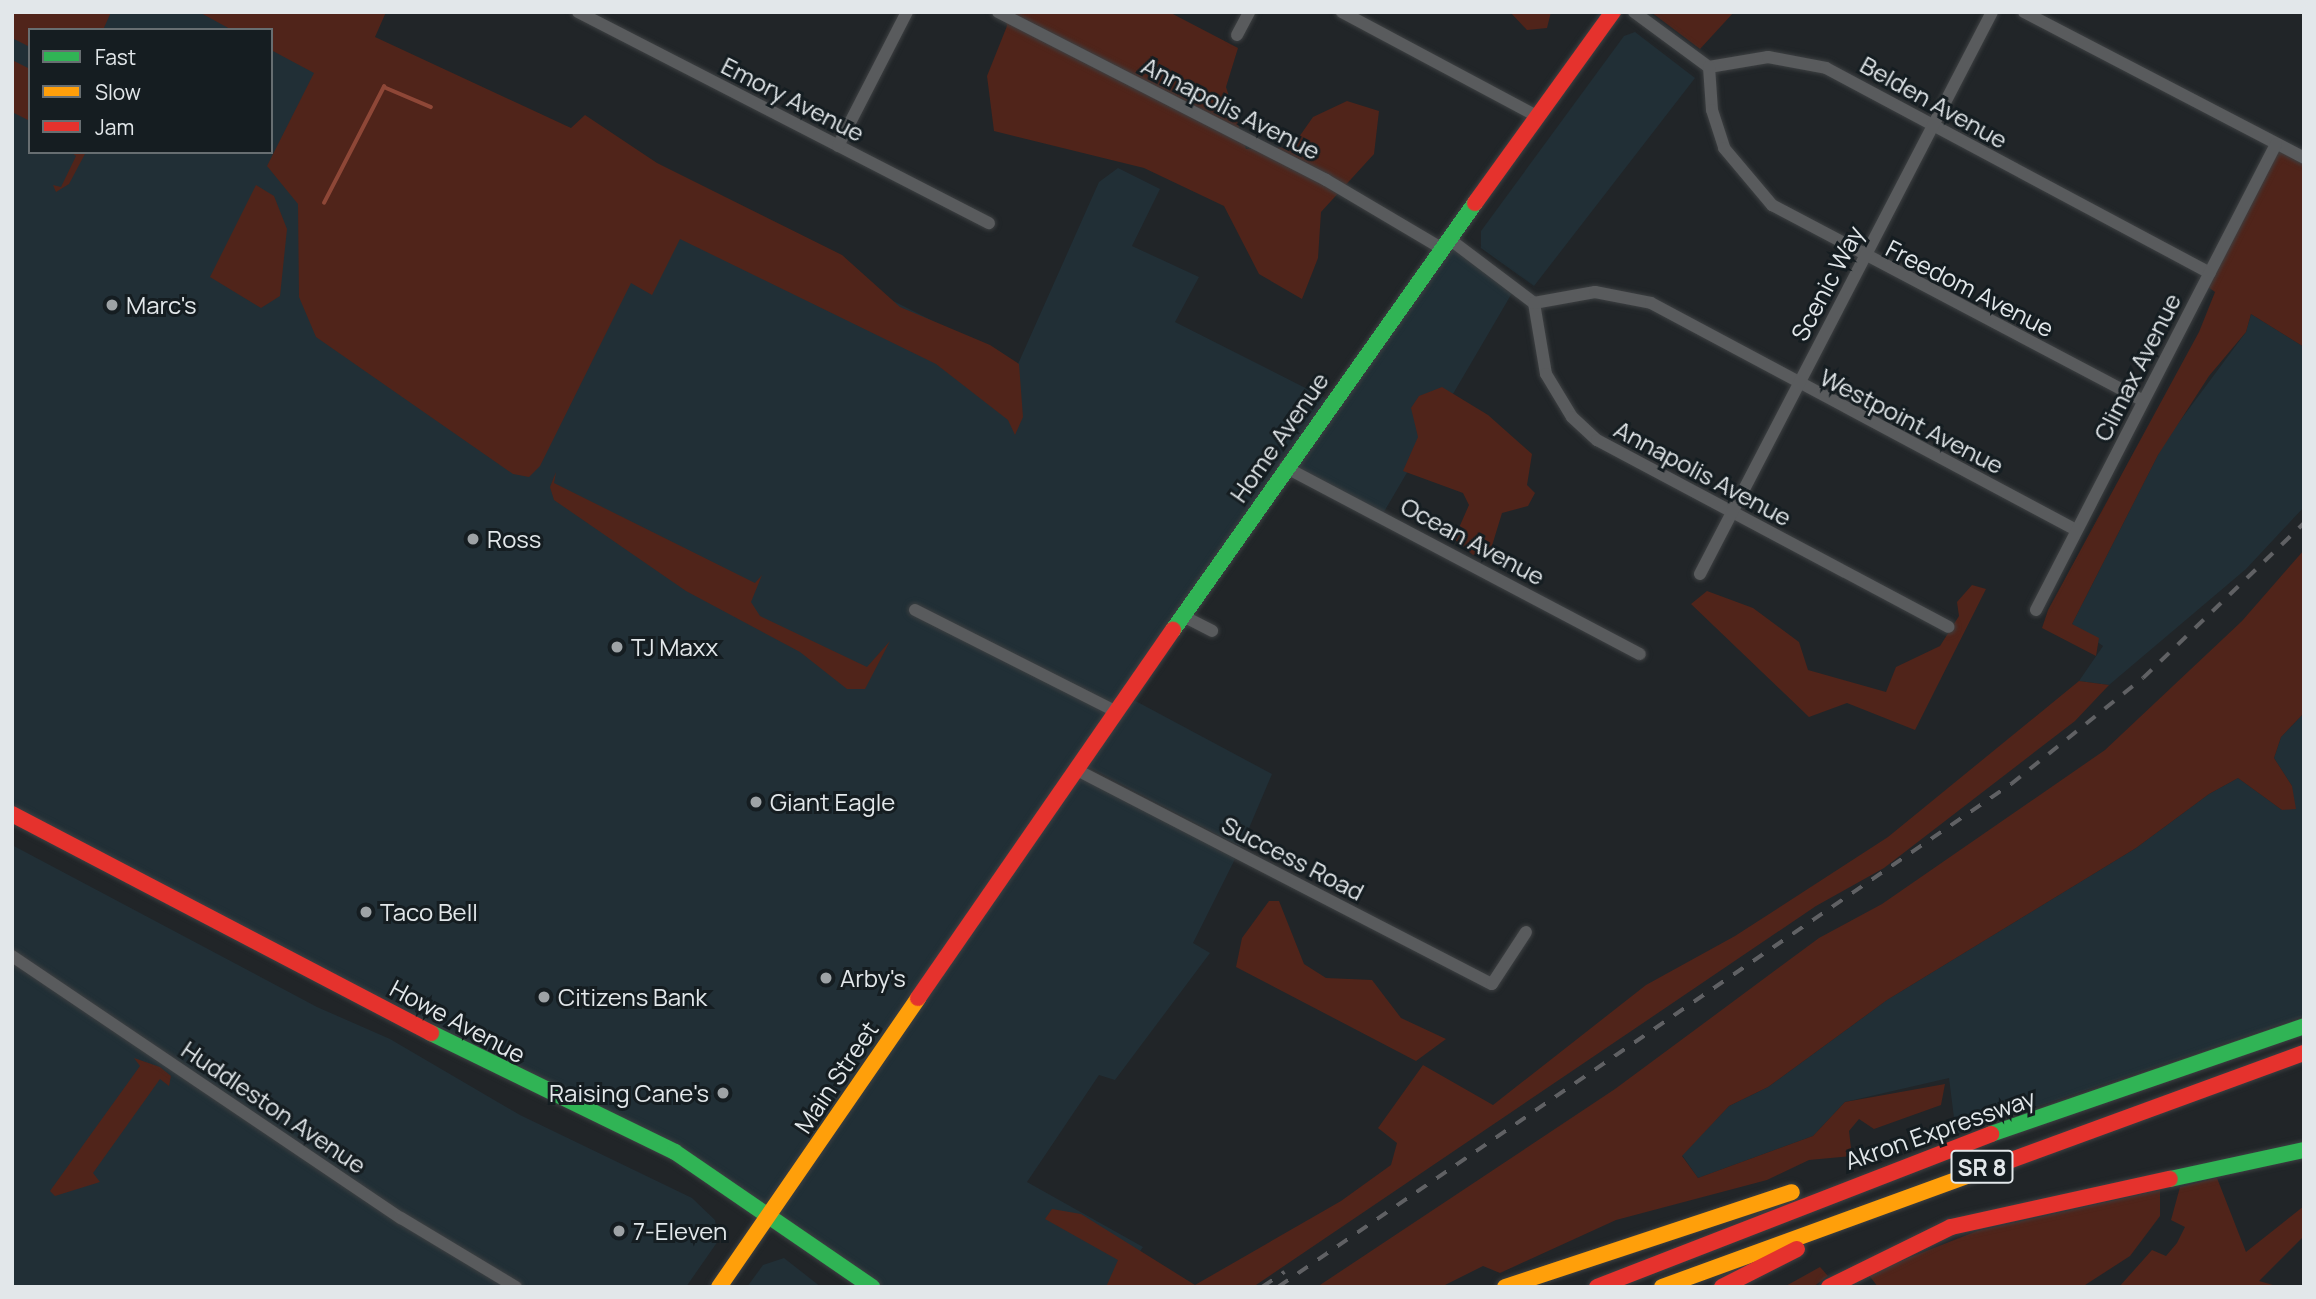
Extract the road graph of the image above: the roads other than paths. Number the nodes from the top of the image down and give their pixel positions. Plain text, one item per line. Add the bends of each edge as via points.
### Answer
1 (578, 12) edge
2 (908, 12) edge
3 (998, 12) edge
4 (1249, 12) edge
5 (1342, 12) edge
6 (1613, 12) edge
7 (1634, 12) edge
8 (1992, 12) edge
9 (2024, 12) edge
10 (1237, 35) dead end
11 (1709, 67) junction
12 (1537, 116) junction
13 (1932, 128) junction
14 (2276, 144) junction
15 (838, 146) junction
16 (2304, 158) edge
17 (989, 223) dead end
18 (1445, 243) junction
19 (1865, 258) junction
20 (2210, 273) junction
21 (1534, 303) junction
22 (1797, 385) junction
23 (2142, 400) junction
24 (1285, 467) junction
25 (1731, 513) junction
26 (2076, 530) junction
27 (1700, 573) dead end
28 (915, 610) dead end
29 (2036, 610) dead end
30 (1181, 615) junction
31 (1948, 627) dead end
32 (1212, 631) dead end
33 (1640, 654) dead end
34 (1115, 711) junction
35 (1075, 769) junction
36 (12, 814) edge
37 (988, 892) joint
38 (1526, 932) dead end
39 (12, 956) edge
40 (2304, 1026) edge
41 (2304, 1054) edge
42 (2304, 1150) edge
43 (1930, 1155) junction
44 (1944, 1180) junction
45 (772, 1213) junction
46 (516, 1287) edge
47 (719, 1287) edge
48 (872, 1287) edge
49 (1505, 1287) edge
50 (1597, 1287) edge
51 (1662, 1287) edge
52 (1722, 1287) edge
53 (1829, 1287) edge

1 - 15 street, Emory Avenue
2 - 15 street
3 - 18 street, Annapolis Avenue
4 - 10 street
5 - 12 street
6 - 12 main road, Home Avenue
7 - 11 street
8 - 13 street, Scenic Way
9 - 14 street
11 - 13 street, Belden Avenue via 1768,57 1808,62
11 - 19 street, Freedom Avenue via 1715,124 1744,179 1772,205
12 - 18 main road, Home Avenue
13 - 19 street, Scenic Way
13 - 20 street, Belden Avenue
14 - 16 street
14 - 20 street, Climax Avenue
15 - 17 street, Emory Avenue
18 - 21 street, Annapolis Avenue
18 - 24 main road, Home Avenue
19 - 22 street, Scenic Way
19 - 23 street, Freedom Avenue
20 - 23 street, Climax Avenue
21 - 22 street, Westpoint Avenue via 1585,292 1637,298
21 - 25 street, Annapolis Avenue via 1546,374 1572,417 1612,450
22 - 25 street, Scenic Way
22 - 26 street, Westpoint Avenue
23 - 26 street, Climax Avenue
24 - 30 main road, Home Avenue
24 - 33 street, Ocean Avenue
25 - 27 street, Scenic Way
25 - 31 street, Annapolis Avenue
26 - 29 street, Climax Avenue
28 - 34 street
30 - 32 street
30 - 34 main road, Home Avenue
34 - 35 main road, Home Avenue
35 - 37 main road, Home Avenue
35 - 38 street, Success Road via 1492,984
36 - 45 main road, Howe Avenue via 538,1089 675,1152
37 - 45 main road, Main Street
39 - 46 street, Huddleston Avenue via 401,1218
40 - 43 main road, Akron Expressway / SR 8
41 - 44 main road, Akron Expressway / SR 8
42 - 53 main road via 1951,1227
43 - 49 main road via 1742,1206
43 - 50 main road, Akron Expressway / SR 8
44 - 51 main road, Akron Expressway / SR 8
44 - 52 main road
45 - 47 main road, Main Street
45 - 48 main road, Howe Avenue

